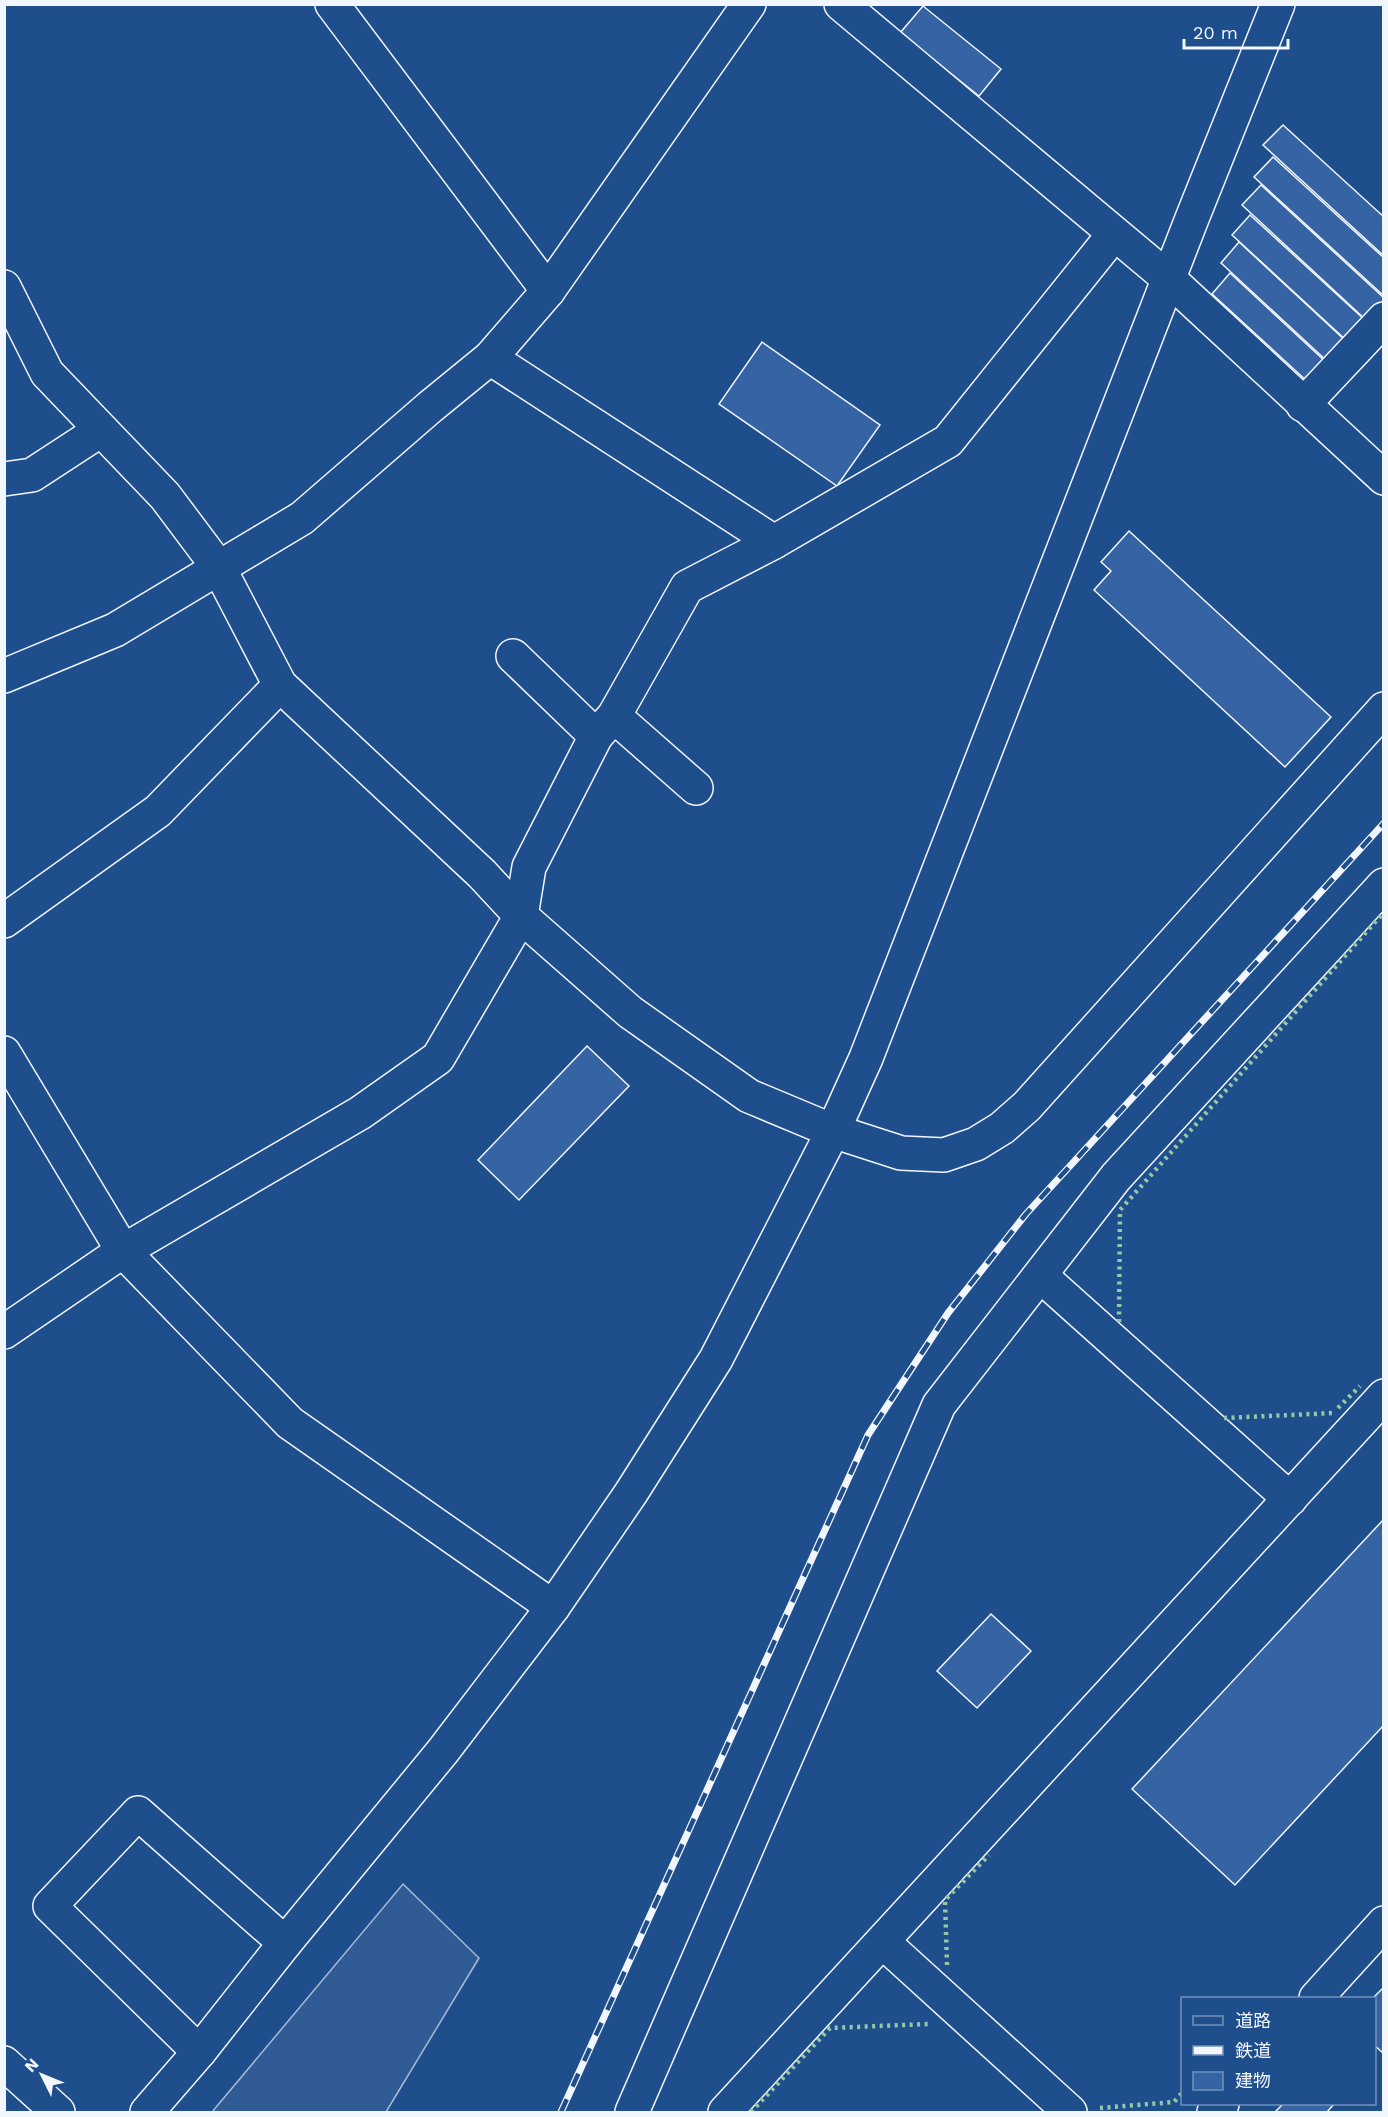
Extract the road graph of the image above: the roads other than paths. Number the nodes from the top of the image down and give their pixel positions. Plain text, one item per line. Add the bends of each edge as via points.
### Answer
1 (332, 4) edge
2 (749, 4) edge
3 (841, 4) edge
4 (1278, 4) edge
5 (1114, 234) junction
6 (1169, 279) junction
7 (4, 287) edge
8 (548, 291) junction
9 (1383, 319) edge
10 (490, 358) junction
11 (1303, 405) junction
12 (101, 430) junction
13 (1383, 478) edge
14 (4, 479) edge
15 (774, 542) junction
16 (219, 568) junction
17 (513, 656) dead end
18 (4, 676) edge
19 (280, 685) junction
20 (1383, 709) edge
21 (604, 726) junction
22 (696, 788) dead end
23 (1383, 885) edge
24 (521, 916) junction
25 (4, 921) edge
26 (4, 1053) edge
27 (832, 1131) junction
28 (123, 1251) junction
29 (1041, 1276) junction
30 (4, 1332) edge
31 (1383, 1396) edge
32 (1290, 1499) junction
33 (553, 1606) junction
34 (1383, 1923) edge
35 (883, 1942) junction
36 (285, 1943) junction
37 (1317, 1997) edge
38 (199, 2052) junction
39 (4, 2063) edge
40 (58, 2112) edge
41 (147, 2112) edge
42 (632, 2112) edge
43 (725, 2112) edge
44 (1070, 2112) edge

1 - 8 street
2 - 8 street
3 - 5 street
4 - 6 street
5 - 6 street
5 - 15 street via 948,441
6 - 11 street
6 - 27 street via 866,1058
7 - 12 street via 47,373
8 - 10 street
9 - 11 street
10 - 15 street
10 - 16 street via 302,518
11 - 13 street
12 - 14 street via 32,475
12 - 16 street via 165,496
15 - 21 street via 687,587
16 - 18 street via 115,630
16 - 19 street
17 - 21 street
19 - 24 street via 482,874
19 - 25 street via 158,811
20 - 27 street via 1027,1107 1002,1128 976,1144 944,1155 901,1153
21 - 22 street
21 - 24 street via 529,867
23 - 29 street via 1116,1177
24 - 27 street via 630,1012 749,1096
24 - 28 street via 438,1058 360,1113
26 - 28 street
27 - 33 street via 716,1359
28 - 30 street
28 - 33 street via 290,1423
29 - 32 street
29 - 42 street via 939,1405
31 - 32 street
32 - 35 street
33 - 36 street via 443,1751
34 - 37 street
35 - 43 street
35 - 44 street
36 - 38 street
36 - 38 street via 138,1813 50,1906
38 - 41 street
39 - 40 street

